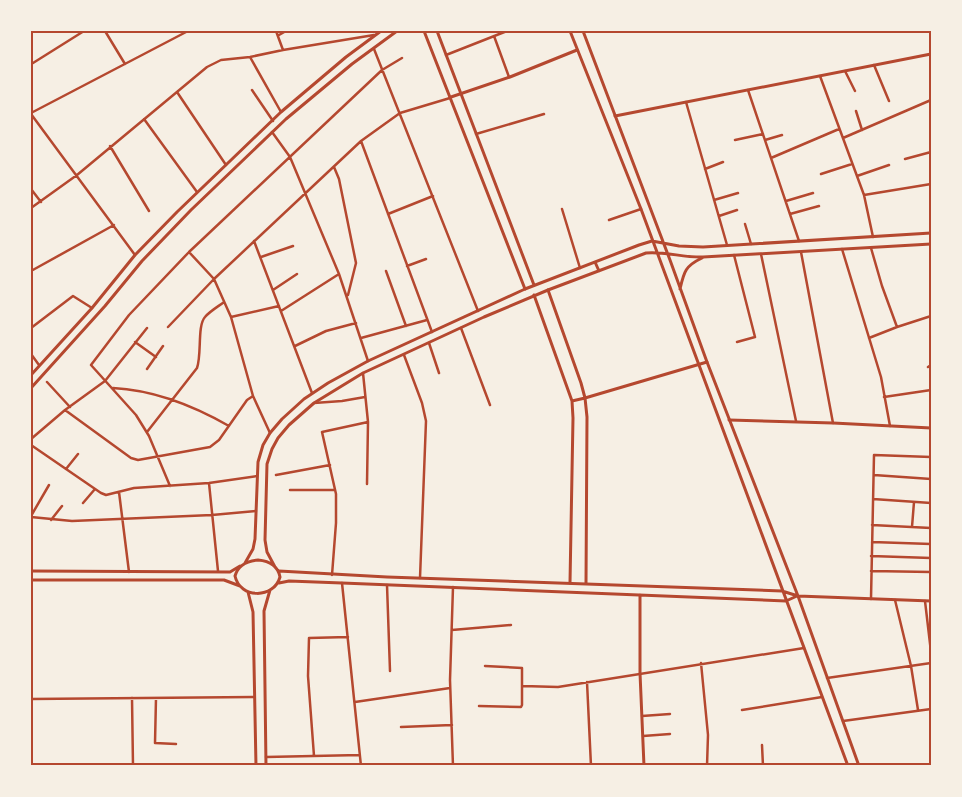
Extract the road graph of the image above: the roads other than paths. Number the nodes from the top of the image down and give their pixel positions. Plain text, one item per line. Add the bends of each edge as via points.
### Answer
1 (84, 31) edge
2 (105, 31) edge
3 (188, 31) edge
4 (276, 31) edge
5 (286, 31) edge
6 (382, 31) edge
7 (398, 31) edge
8 (424, 31) edge
9 (437, 31) edge
10 (507, 31) edge
11 (570, 31) edge
12 (582, 31) edge
13 (278, 35) junction
14 (377, 35) junction
15 (494, 36) junction
16 (374, 49) junction
17 (282, 50) junction
18 (578, 50) junction
19 (931, 54) edge
20 (446, 55) junction
21 (250, 57) junction
22 (402, 58) dead end
23 (33, 63) dead end
24 (125, 64) junction
25 (874, 65) junction
26 (382, 70) junction
27 (845, 71) junction
28 (820, 76) junction
29 (510, 77) junction
30 (252, 90) dead end
31 (748, 90) junction
32 (854, 91) dead end
33 (177, 92) junction
34 (461, 94) junction
35 (451, 97) junction
36 (931, 100) edge
37 (889, 101) dead end
38 (686, 102) junction
39 (856, 111) dead end
40 (281, 112) junction
41 (400, 113) junction
42 (31, 114) edge
43 (544, 114) dead end
44 (615, 116) junction
45 (144, 119) junction
46 (273, 121) junction
47 (840, 129) junction
48 (862, 130) junction
49 (272, 132) junction
50 (476, 134) junction
51 (763, 134) junction
52 (782, 135) dead end
53 (843, 138) junction
54 (735, 140) dead end
55 (764, 140) junction
56 (361, 141) junction
57 (110, 146) junction
58 (931, 152) edge
59 (290, 157) junction
60 (771, 158) junction
61 (905, 159) dead end
62 (723, 162) dead end
63 (852, 164) junction
64 (889, 165) dead end
65 (226, 166) junction
66 (334, 167) junction
67 (705, 169) junction
68 (218, 174) junction
69 (821, 174) dead end
70 (76, 175) junction
71 (857, 176) junction
72 (223, 180) junction
73 (931, 184) edge
74 (31, 189) edge
75 (198, 193) junction
76 (738, 193) dead end
77 (814, 193) dead end
78 (305, 194) junction
79 (864, 195) junction
80 (433, 196) junction
81 (714, 200) junction
82 (785, 201) junction
83 (40, 202) junction
84 (820, 206) dead end
85 (31, 208) edge
86 (562, 209) dead end
87 (641, 209) junction
88 (737, 210) dead end
89 (149, 211) dead end
90 (388, 214) junction
91 (790, 214) junction
92 (719, 216) junction
93 (608, 220) dead end
94 (745, 224) dead end
95 (114, 225) junction
96 (931, 233) edge
97 (872, 237) junction
98 (254, 241) junction
99 (652, 241) junction
100 (800, 241) junction
101 (663, 242) junction
102 (751, 244) junction
103 (931, 244) edge
104 (727, 245) junction
105 (293, 246) dead end
106 (687, 246) junction
107 (871, 248) junction
108 (842, 249) junction
109 (189, 252) junction
110 (656, 252) junction
111 (801, 252) junction
112 (668, 254) junction
113 (761, 254) junction
114 (135, 255) junction
115 (734, 255) junction
116 (260, 257) junction
117 (704, 257) junction
118 (688, 258) junction
119 (426, 259) dead end
120 (595, 262) junction
121 (407, 266) junction
122 (580, 268) junction
123 (31, 271) edge
124 (386, 271) dead end
125 (599, 271) junction
126 (297, 274) dead end
127 (338, 274) junction
128 (214, 279) junction
129 (534, 285) junction
130 (525, 289) junction
131 (273, 290) junction
132 (548, 290) junction
133 (680, 290) junction
134 (534, 295) junction
135 (347, 297) junction
136 (224, 302) junction
137 (279, 306) junction
138 (92, 308) junction
139 (281, 311) junction
140 (478, 311) junction
141 (931, 316) edge
142 (231, 317) junction
143 (427, 320) junction
144 (356, 323) junction
145 (406, 326) junction
146 (168, 327) dead end
147 (897, 327) junction
148 (31, 328) edge
149 (147, 328) dead end
150 (461, 328) junction
151 (432, 332) junction
152 (361, 338) junction
153 (869, 338) junction
154 (135, 342) junction
155 (737, 342) dead end
156 (429, 344) junction
157 (163, 346) dead end
158 (294, 346) junction
159 (31, 354) edge
160 (404, 355) junction
161 (156, 357) junction
162 (368, 361) junction
163 (707, 362) junction
164 (698, 365) junction
165 (40, 366) junction
166 (147, 369) dead end
167 (363, 373) junction
168 (439, 373) dead end
169 (31, 375) edge
170 (105, 381) junction
171 (47, 382) dead end
172 (31, 388) edge
173 (113, 388) junction
174 (931, 390) edge
175 (312, 393) junction
176 (252, 396) junction
177 (365, 397) junction
178 (884, 397) junction
179 (585, 398) junction
180 (172, 400) junction
181 (572, 401) junction
182 (314, 404) junction
183 (490, 405) dead end
184 (70, 407) junction
185 (66, 410) junction
186 (728, 420) junction
187 (368, 422) junction
188 (796, 422) junction
189 (833, 423) junction
190 (229, 426) junction
191 (890, 427) junction
192 (931, 428) edge
193 (147, 433) junction
194 (270, 433) junction
195 (31, 438) edge
196 (31, 445) edge
197 (78, 454) dead end
198 (931, 457) edge
199 (157, 458) junction
200 (330, 464) junction
201 (66, 469) junction
202 (874, 475) junction
203 (257, 476) junction
204 (276, 476) dead end
205 (931, 479) edge
206 (209, 483) junction
207 (367, 484) dead end
208 (49, 485) dead end
209 (170, 486) junction
210 (95, 489) junction
211 (290, 490) dead end
212 (335, 490) junction
213 (118, 492) junction
214 (873, 499) junction
215 (914, 502) junction
216 (83, 503) dead end
217 (931, 503) edge
218 (62, 506) dead end
219 (256, 511) junction
220 (212, 515) junction
221 (31, 517) edge
222 (123, 519) junction
223 (51, 520) junction
224 (872, 524) junction
225 (912, 527) junction
226 (931, 528) edge
227 (872, 542) junction
228 (931, 544) edge
229 (871, 556) junction
230 (931, 558) edge
231 (245, 563) junction
232 (240, 566) junction
233 (275, 567) junction
234 (31, 571) edge
235 (279, 571) junction
236 (871, 571) junction
237 (130, 572) junction
238 (218, 572) junction
239 (931, 572) edge
240 (332, 575) junction
241 (420, 578) junction
242 (31, 580) edge
243 (570, 582) junction
244 (279, 583) junction
245 (342, 583) junction
246 (586, 583) junction
247 (387, 585) junction
248 (240, 586) junction
249 (453, 588) junction
250 (270, 590) junction
251 (782, 591) junction
252 (248, 592) junction
253 (640, 595) junction
254 (798, 596) junction
255 (871, 598) junction
256 (895, 600) junction
257 (925, 600) junction
258 (786, 601) junction
259 (931, 601) edge
260 (511, 625) dead end
261 (452, 630) junction
262 (348, 637) junction
263 (804, 648) junction
264 (931, 652) edge
265 (931, 663) edge
266 (701, 664) junction
267 (485, 666) dead end
268 (911, 666) junction
269 (390, 671) dead end
270 (640, 672) junction
271 (827, 678) junction
272 (587, 682) junction
273 (523, 686) junction
274 (450, 688) junction
275 (254, 697) junction
276 (822, 697) junction
277 (31, 698) edge
278 (132, 698) junction
279 (156, 698) junction
280 (355, 702) junction
281 (479, 706) dead end
282 (931, 709) edge
283 (742, 710) dead end
284 (918, 710) junction
285 (670, 714) dead end
286 (642, 716) junction
287 (843, 721) junction
288 (452, 725) junction
289 (401, 727) dead end
290 (670, 734) dead end
291 (643, 736) junction
292 (176, 744) dead end
293 (762, 745) dead end
294 (360, 755) junction
295 (314, 756) junction
296 (266, 758) junction
297 (133, 766) edge
298 (256, 766) edge
299 (266, 766) edge
300 (361, 766) edge
301 (453, 766) edge
302 (590, 766) edge
303 (644, 766) edge
304 (707, 766) edge
305 (763, 766) edge
306 (848, 766) edge
307 (859, 766) edge

1 - 23 street
2 - 24 street
3 - 24 street
4 - 13 street
5 - 13 street
6 - 14 main road
7 - 16 main road
8 - 35 main road
9 - 20 main road
10 - 15 street
11 - 18 main road
12 - 44 main road
13 - 17 street
14 - 17 street
14 - 40 main road
15 - 20 street
15 - 29 street
16 - 26 street
16 - 49 main road
17 - 21 street
18 - 29 main road
18 - 87 main road
19 - 25 main road
20 - 34 main road
21 - 33 street via 221,60 206,67
21 - 40 street
22 - 26 street
24 - 42 street
25 - 27 main road
25 - 37 street
26 - 41 street
26 - 59 street
27 - 28 main road
27 - 32 street
28 - 31 main road
28 - 47 street
29 - 34 main road
30 - 46 street
31 - 38 main road
31 - 51 street
33 - 45 street
33 - 65 street
34 - 35 main road
34 - 50 main road
35 - 41 street
35 - 130 main road
36 - 48 street
38 - 44 main road
38 - 67 street
39 - 48 street
40 - 46 main road
41 - 56 street
41 - 80 street
42 - 70 street
43 - 50 street
44 - 101 main road
45 - 57 street
45 - 75 street
46 - 65 main road
47 - 53 street
47 - 60 street
48 - 53 street
49 - 59 street
49 - 72 main road
50 - 129 main road
51 - 54 street
51 - 55 street
52 - 55 street
53 - 63 street
55 - 60 street
56 - 66 street
56 - 90 street
57 - 70 street
57 - 89 street
58 - 61 street
59 - 78 street
59 - 109 street
60 - 82 street
62 - 67 street
63 - 69 street
63 - 71 street
64 - 71 street
65 - 68 main road
66 - 78 street
66 - 135 street via 356,263
67 - 81 street
68 - 72 main road
68 - 75 main road
70 - 83 street
70 - 95 street
71 - 79 street
72 - 172 main road via 142,261
73 - 79 street
74 - 83 street
75 - 114 main road
76 - 81 street
77 - 82 street
78 - 98 street
78 - 127 street
79 - 97 street
80 - 90 street
80 - 140 street
81 - 92 street
82 - 91 street
83 - 85 street
84 - 91 street
86 - 122 street
87 - 93 street
87 - 99 main road
88 - 92 street
90 - 121 street
91 - 100 street
92 - 104 street
94 - 102 street
95 - 114 street
95 - 123 street
96 - 97 main road
97 - 100 main road
98 - 116 street
98 - 128 street
99 - 101 main road
99 - 110 main road
99 - 120 main road
100 - 102 main road
101 - 106 main road
101 - 112 main road
102 - 104 main road
103 - 107 main road
104 - 106 main road
105 - 116 street
106 - 118 main road via 684,254
107 - 108 main road
107 - 147 street
108 - 111 main road
108 - 153 street
109 - 128 street
109 - 170 street via 130,315 91,365
110 - 112 main road
110 - 125 main road
110 - 164 main road
111 - 113 main road
111 - 189 street
112 - 118 main road
112 - 133 main road
113 - 115 main road
113 - 188 street
114 - 138 main road
115 - 117 main road
115 - 155 street via 755,337
116 - 131 street
117 - 118 main road
117 - 133 main road via 689,266
119 - 121 street
120 - 122 main road
120 - 125 main road
121 - 143 street
122 - 129 main road
124 - 145 street
125 - 132 main road
126 - 131 street
127 - 135 street
127 - 139 street
128 - 136 street
128 - 146 street
129 - 130 main road
130 - 140 main road
131 - 137 street
132 - 134 main road
132 - 179 main road
133 - 163 main road
134 - 150 main road
134 - 181 main road
135 - 144 street
136 - 142 street
136 - 180 street via 204,317 200,361
137 - 139 street
137 - 142 street
138 - 148 street via 73,296
138 - 165 main road
139 - 158 street
140 - 151 main road
141 - 147 street
142 - 176 street
143 - 145 street
143 - 151 street
144 - 152 street
144 - 158 street via 326,331
145 - 152 street
147 - 153 street
149 - 154 street
150 - 156 main road
150 - 183 street
151 - 162 main road
152 - 162 street
153 - 178 street
154 - 161 street
154 - 170 street
156 - 160 main road
156 - 168 street
157 - 161 street
158 - 175 street
159 - 165 street
160 - 167 main road
160 - 241 street via 426,421
161 - 166 street
162 - 175 main road
163 - 164 main road
163 - 186 main road
164 - 179 main road
164 - 251 main road
165 - 169 main road
167 - 177 street
167 - 182 main road
170 - 173 street
170 - 184 street
171 - 184 street
173 - 180 street via 132,389
173 - 193 street
174 - 178 street
175 - 194 main road
176 - 190 street
176 - 194 street
177 - 182 street
177 - 187 street
178 - 191 street
179 - 181 main road
179 - 246 main road
180 - 190 street
180 - 193 street
181 - 243 main road
182 - 233 main road via 278,438 267,464 265,540
184 - 185 street
185 - 195 street
185 - 199 street via 134,460
186 - 188 main road
186 - 254 main road
187 - 200 street via 322,432
187 - 207 street
188 - 189 main road
189 - 191 main road
190 - 199 street via 210,448
191 - 192 main road
193 - 199 street
194 - 203 main road via 263,445
196 - 201 street
197 - 201 street
198 - 202 street via 874,455
199 - 209 street
200 - 204 street
200 - 212 street
201 - 210 street
202 - 205 street
202 - 214 street
203 - 206 street
203 - 219 main road
206 - 209 street
206 - 220 street
208 - 221 street
209 - 213 street
210 - 213 street via 106,495
210 - 216 street
211 - 212 street
212 - 240 street
213 - 222 street
214 - 215 street
214 - 224 street
215 - 217 street
215 - 225 street
218 - 223 street
219 - 220 street
219 - 231 main road via 253,549
220 - 222 street
220 - 238 street
221 - 223 street
222 - 223 street
222 - 237 street
224 - 225 street
224 - 227 street
225 - 226 street
227 - 228 street
227 - 229 street
229 - 230 street
229 - 236 street
231 - 232 main road
231 - 233 main road via 267,561
232 - 238 main road via 230,572
232 - 248 main road via 235,576
233 - 235 main road
234 - 237 main road
235 - 240 main road
235 - 244 main road
236 - 239 street
236 - 255 street
237 - 238 main road
240 - 241 main road
241 - 243 main road
242 - 248 main road via 224,580
243 - 246 main road
244 - 245 main road
244 - 250 main road
245 - 247 main road
245 - 262 street
246 - 251 main road
247 - 249 main road
247 - 269 street
248 - 252 main road
249 - 253 main road
249 - 261 street
250 - 252 main road via 257,594
250 - 296 main road via 264,611
251 - 254 main road
251 - 258 main road
252 - 275 main road via 253,612
253 - 258 main road
253 - 270 main road
254 - 255 main road
254 - 258 main road
254 - 271 main road
255 - 256 main road
256 - 257 main road
256 - 268 street
257 - 259 main road
257 - 264 street
258 - 263 main road
260 - 261 street
261 - 274 street
262 - 280 street
262 - 295 street via 309,638
263 - 266 street
263 - 276 main road
265 - 268 street
266 - 270 street
266 - 304 street via 708,735
267 - 273 street via 522,668
268 - 271 street
268 - 284 street
270 - 272 street
270 - 286 main road
271 - 287 main road
272 - 273 street via 558,687
272 - 302 street
273 - 281 street via 521,707
274 - 280 street
274 - 288 street
275 - 279 street
275 - 298 main road
276 - 283 street
276 - 306 main road
277 - 278 street
278 - 279 street
278 - 297 street
279 - 292 street via 155,743
280 - 294 street
282 - 284 street
284 - 287 street
285 - 286 street
286 - 291 main road
287 - 307 main road
288 - 289 street
288 - 301 street
290 - 291 street
291 - 303 main road
293 - 305 street
294 - 295 street
294 - 300 street
295 - 296 street
296 - 299 main road

